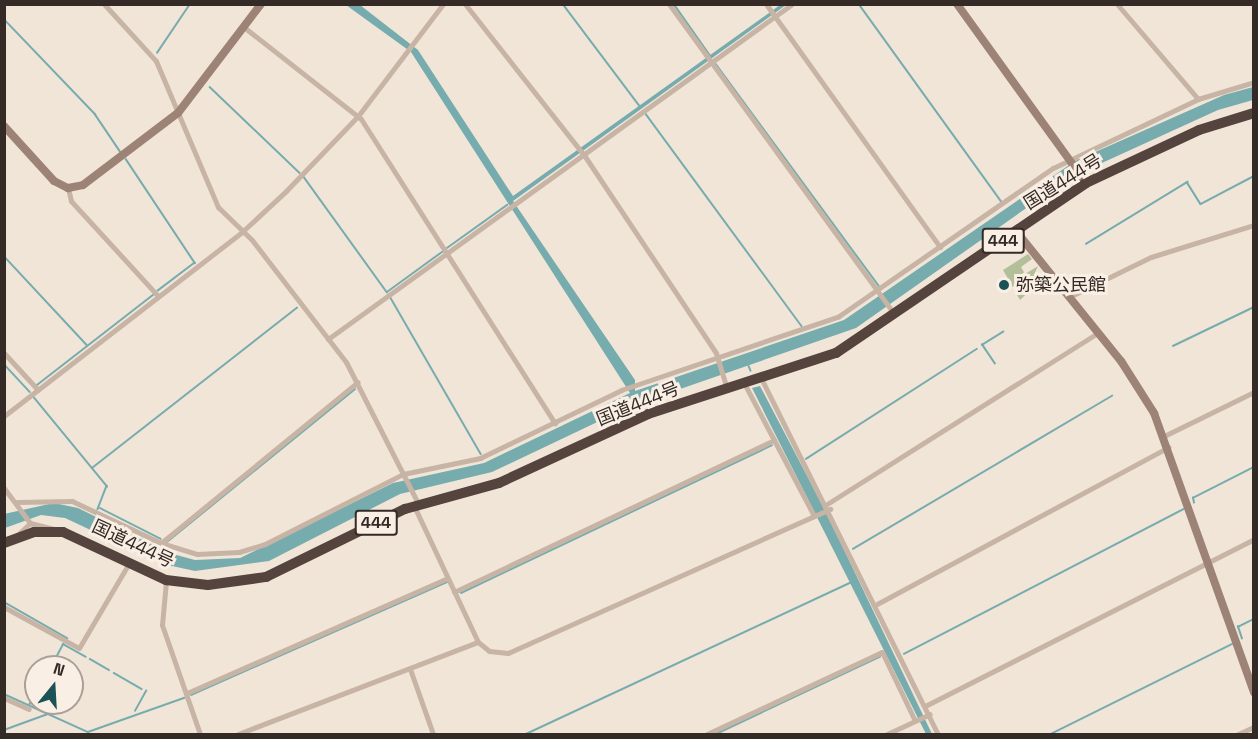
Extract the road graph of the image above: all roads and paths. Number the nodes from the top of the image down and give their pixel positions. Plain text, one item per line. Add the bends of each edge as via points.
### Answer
1 (104, 4) edge
2 (261, 4) edge
3 (442, 4) edge
4 (465, 4) edge
5 (669, 4) edge
6 (766, 4) edge
7 (792, 4) edge
8 (957, 4) edge
9 (1117, 4) edge
10 (773, 14) junction
11 (244, 28) junction
12 (709, 60) junction
13 (1254, 82) edge
14 (1198, 99) junction
15 (178, 113) junction
16 (1254, 113) edge
17 (358, 116) junction
18 (4, 126) edge
19 (581, 151) junction
20 (1070, 160) junction
21 (1083, 180) junction
22 (68, 188) junction
23 (1254, 225) edge
24 (243, 231) junction
25 (1016, 231) junction
26 (940, 247) junction
27 (446, 253) junction
28 (879, 292) junction
29 (158, 297) junction
30 (1067, 298) junction
31 (893, 312) junction
32 (1098, 333) junction
33 (328, 339) junction
34 (4, 353) edge
35 (718, 359) junction
36 (760, 378) junction
37 (358, 382) junction
38 (726, 383) junction
39 (746, 383) junction
40 (1254, 392) edge
41 (34, 393) junction
42 (4, 416) edge
43 (555, 424) junction
44 (1164, 436) junction
45 (774, 440) junction
46 (1168, 447) junction
47 (403, 474) junction
48 (4, 488) edge
49 (415, 502) junction
50 (18, 503) junction
51 (828, 508) junction
52 (816, 515) junction
53 (29, 522) junction
54 (63, 532) junction
55 (1254, 539) edge
56 (9, 541) edge
57 (161, 543) junction
58 (1210, 561) junction
59 (129, 563) junction
60 (448, 578) junction
61 (166, 580) junction
62 (454, 592) junction
63 (876, 604) junction
64 (4, 607) edge
65 (478, 642) junction
66 (410, 669) junction
67 (187, 693) junction
68 (1254, 693) edge
69 (4, 698) edge
70 (927, 705) junction
71 (24, 707) edge
72 (928, 715) junction
73 (916, 720) junction
74 (1254, 727) edge
75 (200, 735) edge
76 (238, 735) edge
77 (433, 735) edge
78 (707, 735) edge
79 (887, 735) edge
80 (938, 735) edge
81 (1238, 735) edge

1 - 15 street via 156,61
2 - 11 street
3 - 17 street
4 - 19 street
5 - 12 street
6 - 10 street
7 - 10 street
8 - 20 street
9 - 14 street
10 - 12 street
10 - 26 street
11 - 15 street
11 - 17 street
12 - 19 street
12 - 28 street
13 - 14 street
14 - 20 street
15 - 22 street via 83,185
15 - 24 street via 218,207
16 - 21 highway, 国道444号 / 444 via 1199,130
17 - 24 street
17 - 27 street
18 - 22 street via 54,181
19 - 27 street
19 - 35 street
20 - 21 street
20 - 26 street
21 - 25 highway, 国道444号 / 444
22 - 29 street via 71,201
23 - 30 street via 1151,257
24 - 29 street
24 - 33 street
25 - 30 street
25 - 31 highway, 国道444号 / 444
26 - 28 street
27 - 33 street
27 - 43 street
28 - 31 street
28 - 35 street via 839,316
29 - 41 street
30 - 32 street
31 - 36 highway, 国道444号 / 444 via 836,352
32 - 44 street via 1140,388
32 - 51 street
33 - 37 street
34 - 41 street
35 - 38 street
35 - 43 street via 631,387
36 - 39 highway, 国道444号 / 444
36 - 51 street
37 - 47 street
37 - 57 street
38 - 39 highway, 国道444号 / 444
38 - 49 highway, 国道444号 / 444 via 648,414 499,483
39 - 45 street
40 - 44 street
41 - 42 street
43 - 47 street via 480,458
44 - 46 street
45 - 52 street
45 - 62 street
46 - 58 street
46 - 63 street
47 - 49 street
47 - 57 street via 239,552 197,554
48 - 50 street
49 - 60 street
49 - 61 highway, 国道444号 / 444 via 266,577 208,585
50 - 53 street
50 - 57 street via 52,498 96,511
51 - 52 street
51 - 63 street
52 - 65 street via 514,652 489,651
53 - 54 street
53 - 56 street
54 - 56 highway, 国道444号 / 444 via 34,531
54 - 59 highway, 国道444号 / 444
55 - 58 street
58 - 68 street
58 - 70 street
59 - 61 highway, 国道444号 / 444
59 - 64 street via 79,648
60 - 62 street
60 - 67 street
61 - 67 street via 162,624
62 - 65 street
63 - 70 street
65 - 66 street
66 - 76 street
66 - 77 street
67 - 75 street
69 - 71 street
70 - 72 street
72 - 73 street
72 - 80 street
73 - 78 street via 882,652
73 - 79 street
74 - 81 street

